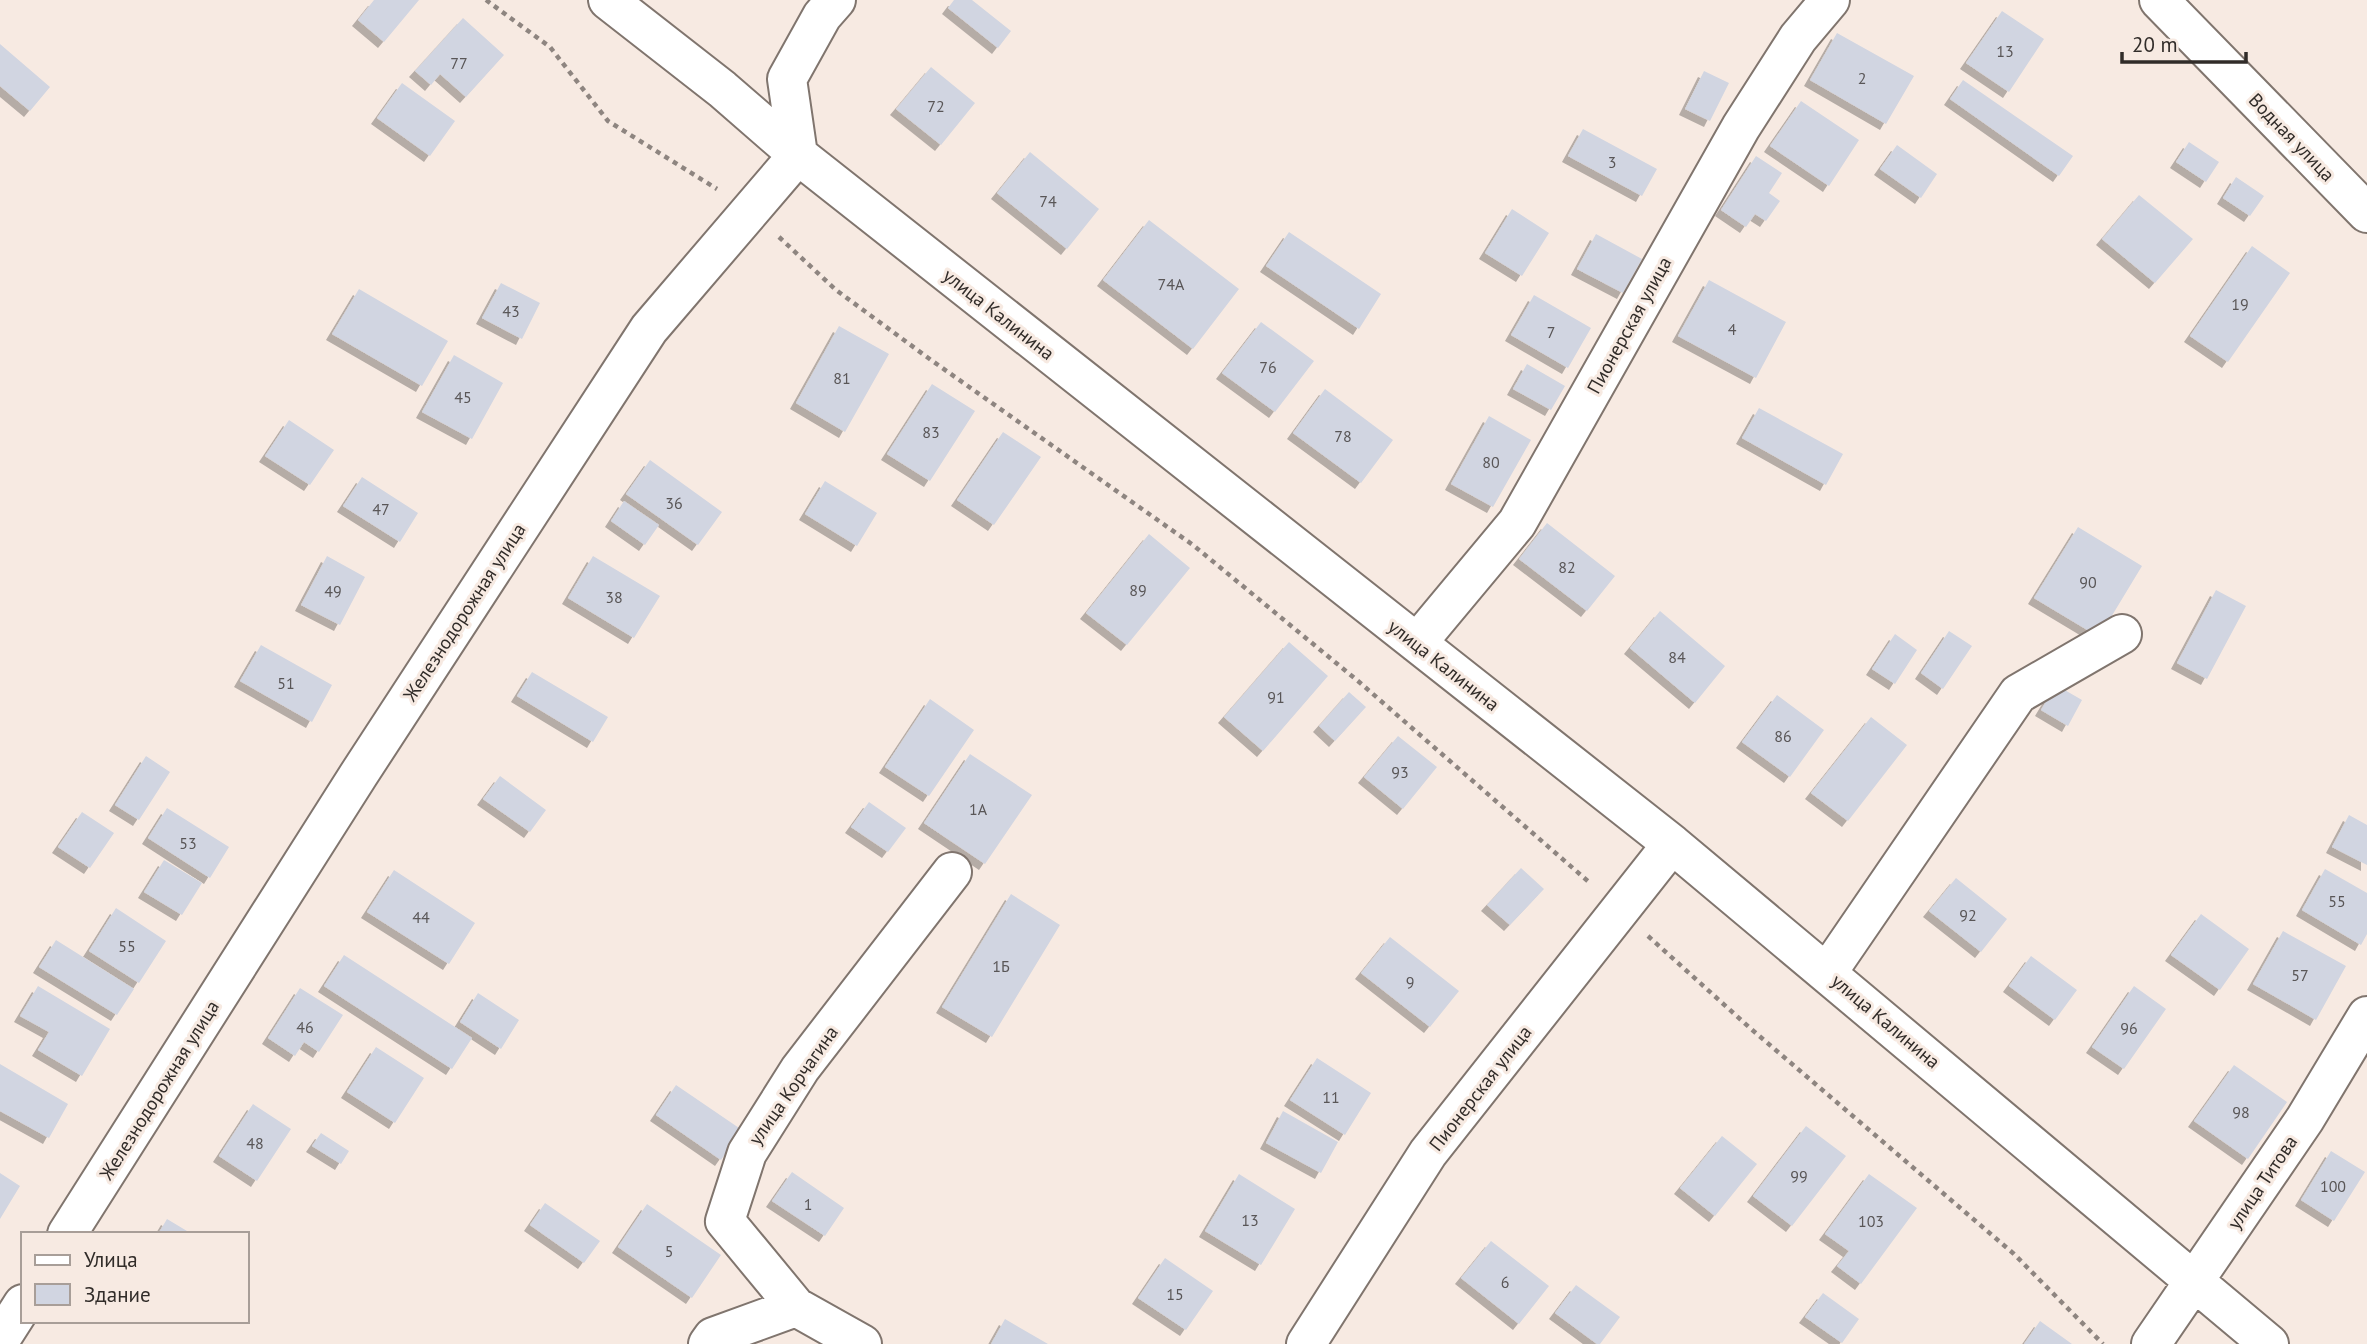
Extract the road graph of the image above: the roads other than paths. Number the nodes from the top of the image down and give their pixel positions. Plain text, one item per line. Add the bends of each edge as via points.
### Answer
1 (608, 0) edge
2 (836, 0) edge
3 (1830, 0) edge
4 (2159, 0) edge
5 (798, 155) junction
6 (2367, 213) edge
7 (2122, 634) dead end
8 (1416, 643) junction
9 (1672, 844) junction
10 (952, 872) dead end
11 (1827, 972) junction
12 (2367, 1016) edge
13 (68, 1232) edge
14 (2195, 1281) junction
15 (21, 1307) edge
16 (796, 1307) junction
17 (0, 1340) edge
18 (708, 1344) edge
19 (862, 1344) edge
20 (1306, 1344) edge
21 (2151, 1344) edge
22 (2269, 1344) edge

1 - 5 street, улица Калинина
2 - 5 street via 787,79
3 - 8 street, Пионерская улица via 1798,38 1741,127 1517,523
4 - 6 street, Водная улица
5 - 8 street, улица Калинина
5 - 13 street, Железнодорожная улица via 649,329
7 - 11 street via 2018,694
8 - 9 street, улица Калинина
9 - 11 street, улица Калинина
9 - 20 street, Пионерская улица via 1428,1153
10 - 16 street, улица Корчагина via 800,1069 747,1153 725,1221
11 - 14 street, улица Калинина
12 - 14 street, улица Титова via 2305,1119
14 - 21 street, улица Титова
14 - 22 street, улица Калинина
15 - 17 street
16 - 18 street via 713,1337
16 - 19 street, улица Корчагина

